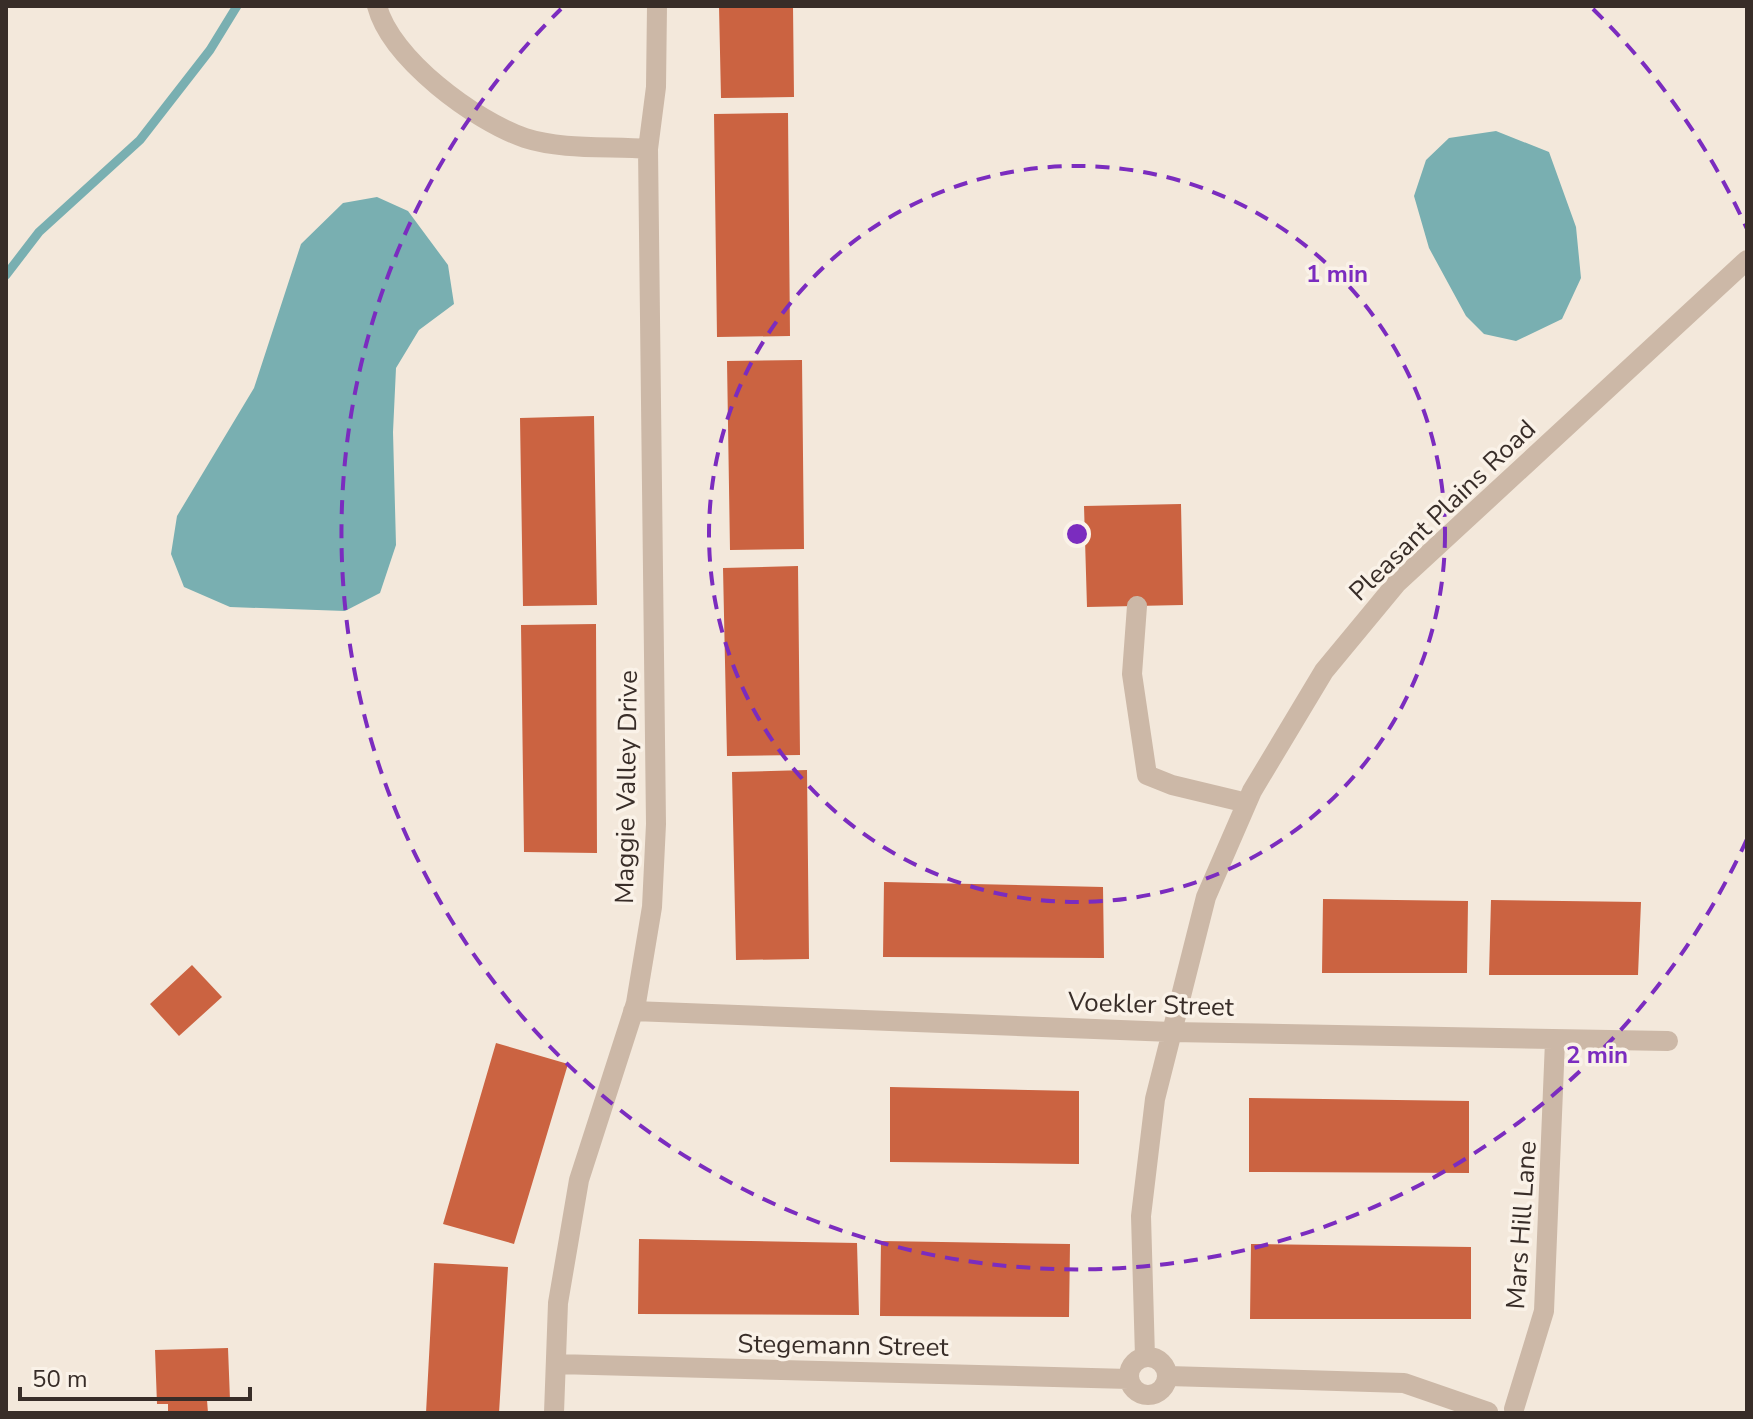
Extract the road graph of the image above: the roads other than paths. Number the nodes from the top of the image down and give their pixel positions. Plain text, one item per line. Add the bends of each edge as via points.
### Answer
1 (377, 6) edge
2 (657, 6) edge
3 (648, 149) junction
4 (1747, 260) edge
5 (1137, 606) dead end
6 (1247, 803) junction
7 (633, 1011) junction
8 (1172, 1032) junction
9 (1555, 1041) junction
10 (1668, 1041) dead end
11 (1145, 1357) junction
12 (556, 1364) junction
13 (1168, 1376) junction
14 (1129, 1379) junction
15 (1153, 1404) edge
16 (1516, 1411) edge
17 (1488, 1412) edge
18 (554, 1413) edge

1 - 3 street via 391,34 421,70 499,127 528,139
2 - 3 street, Maggie Valley Drive via 656,87
3 - 7 street, Maggie Valley Drive via 656,824 652,907
4 - 6 street, Pleasant Plains Road via 1396,584 1324,671
5 - 6 street via 1132,674 1147,775
6 - 8 street, Pleasant Plains Road via 1206,897
7 - 8 street, Voekler Street
7 - 12 street, Maggie Valley Drive via 579,1180 558,1303
8 - 9 street, Voekler Street
8 - 11 street, Pleasant Plains Road via 1155,1099 1141,1216
9 - 10 street, Voekler Street
9 - 16 street, Mars Hill Lane via 1544,1311
11 - 13 street via 1158,1359
11 - 14 street via 1134,1363
12 - 14 street, Stegemann Street
12 - 18 street, Maggie Valley Drive
13 - 15 street
13 - 17 street via 1404,1383
14 - 15 street
16 - 17 street, Mars Hill Lane via 1500,1403

